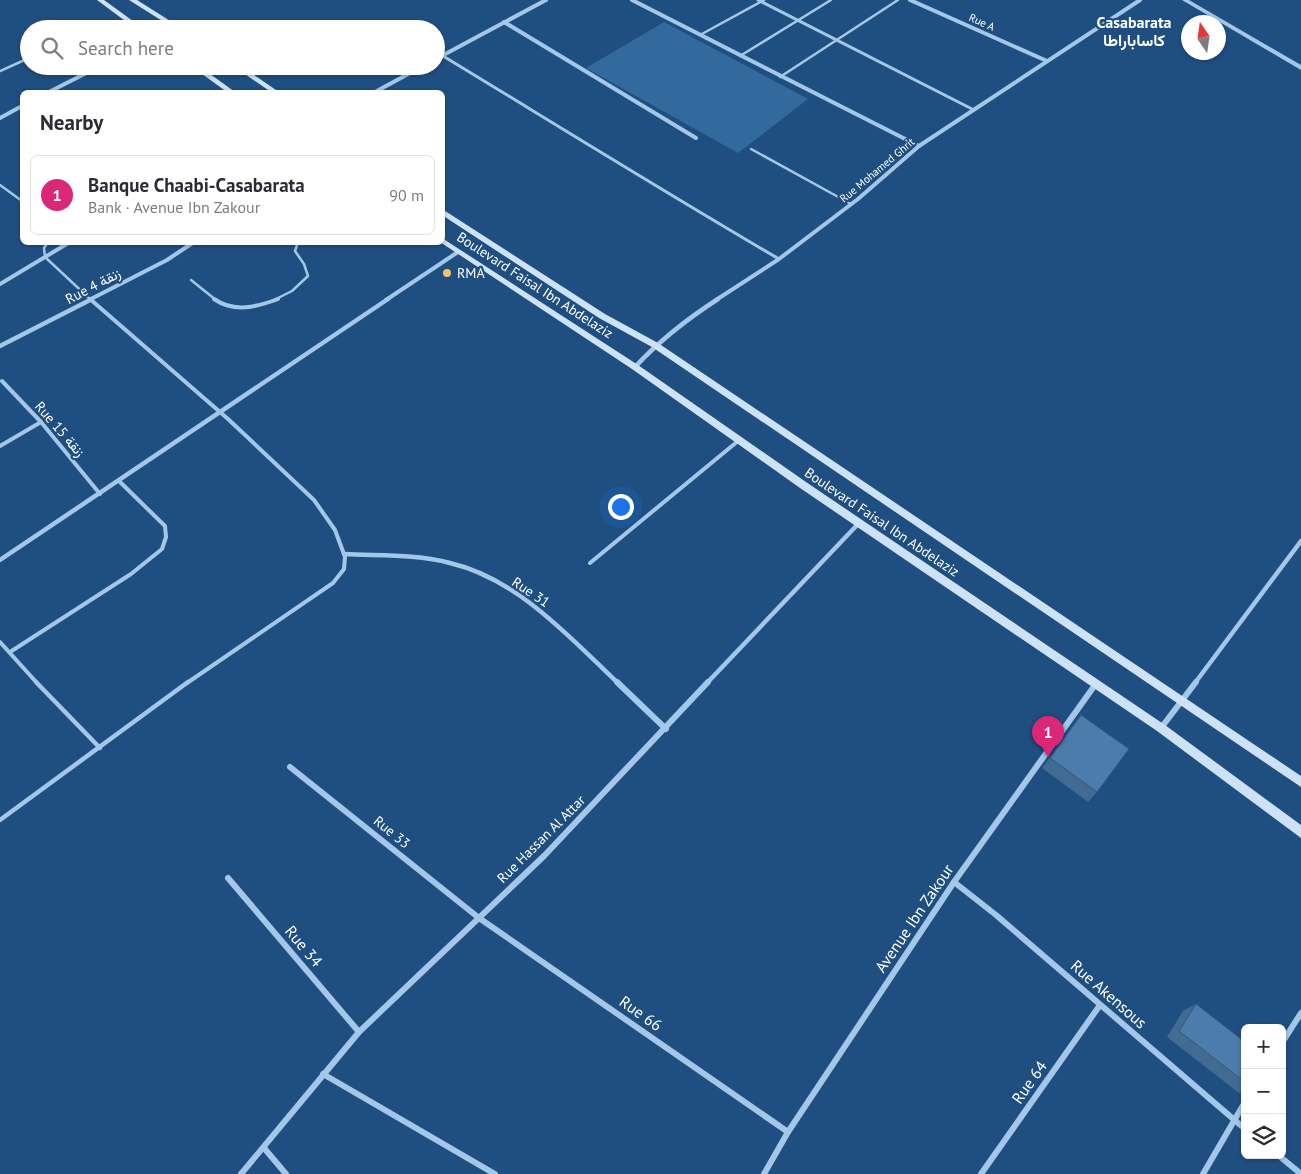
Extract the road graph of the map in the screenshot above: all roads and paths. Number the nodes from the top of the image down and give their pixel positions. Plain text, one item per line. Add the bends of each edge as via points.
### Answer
1 (100, 0) edge
2 (132, 0) edge
3 (546, 0) edge
4 (632, 0) edge
5 (831, 0) edge
6 (898, 0) edge
7 (910, 0) edge
8 (1140, 0) edge
9 (1185, 0) edge
10 (761, 1) edge
11 (128, 20) edge
12 (165, 20) edge
13 (796, 20) junction
14 (504, 22) junction
15 (700, 35) junction
16 (836, 40) junction
17 (445, 55) edge
18 (740, 56) junction
19 (445, 57) edge
20 (1047, 61) junction
21 (20, 62) edge
22 (1301, 68) edge
23 (0, 71) edge
24 (82, 75) edge
25 (207, 75) edge
26 (250, 75) edge
27 (406, 75) edge
28 (780, 77) junction
29 (53, 90) edge
30 (228, 90) edge
31 (272, 90) edge
32 (379, 90) edge
33 (20, 107) edge
34 (974, 110) junction
35 (0, 118) edge
36 (696, 138) dead end
37 (919, 146) junction
38 (751, 149) dead end
39 (0, 185) edge
40 (20, 200) edge
41 (851, 204) junction
42 (445, 214) edge
43 (445, 242) edge
44 (46, 245) edge
45 (65, 245) edge
46 (189, 245) edge
47 (297, 245) edge
48 (458, 252) junction
49 (45, 257) junction
50 (779, 259) junction
51 (191, 280) dead end
52 (0, 284) edge
53 (90, 300) junction
54 (655, 345) junction
55 (0, 346) edge
56 (635, 367) junction
57 (2, 381) dead end
58 (220, 411) junction
59 (41, 422) junction
60 (740, 439) junction
61 (0, 446) edge
62 (119, 480) junction
63 (100, 494) junction
64 (859, 522) junction
65 (1301, 541) edge
66 (344, 554) junction
67 (0, 560) edge
68 (590, 563) dead end
69 (0, 642) edge
70 (10, 652) junction
71 (1095, 685) junction
72 (1182, 700) junction
73 (1161, 728) junction
74 (666, 729) junction
75 (100, 748) junction
76 (290, 767) dead end
77 (1301, 782) edge
78 (0, 820) edge
79 (1301, 832) edge
80 (228, 878) dead end
81 (954, 882) junction
82 (479, 918) junction
83 (1100, 1005) junction
84 (1301, 1013) edge
85 (359, 1032) junction
86 (1286, 1037) edge
87 (323, 1074) junction
88 (1241, 1109) edge
89 (1234, 1120) junction
90 (1241, 1126) edge
91 (788, 1132) junction
92 (264, 1148) junction
93 (1283, 1159) edge
94 (241, 1174) edge
95 (286, 1174) edge
96 (495, 1174) edge
97 (764, 1174) edge
98 (981, 1174) edge
99 (1203, 1174) edge
100 (1301, 1174) edge

1 - 11 main road
2 - 12 main road
3 - 14 street
4 - 15 street
5 - 13 lane
6 - 16 lane
7 - 20 street, Rue A
8 - 20 street, Rue Mohamed Ghrit
9 - 22 street
10 - 13 street
10 - 15 lane
13 - 16 street
13 - 18 lane
14 - 17 street
14 - 36 street
15 - 18 street
16 - 28 lane
16 - 34 street
18 - 28 street
19 - 50 street
20 - 34 street, Rue Mohamed Ghrit
21 - 23 lane
24 - 29 street
25 - 30 main road
26 - 31 main road
27 - 32 street
28 - 37 street
33 - 35 street
34 - 37 street, Rue Mohamed Ghrit
37 - 41 street, Rue Mohamed Ghrit
38 - 41 lane
39 - 40 lane
41 - 50 street, Rue Mohamed Ghrit
42 - 54 main road, Boulevard Faisal Ibn Abdelaziz via 602,316
43 - 48 main road, Boulevard Faisal Ibn Abdelaziz
44 - 49 lane
45 - 49 street
46 - 53 street, Rue 4 زنقة
47 - 51 lane via 295,251 308,276 294,291 269,302 232,307 222,304
48 - 56 main road, Boulevard Faisal Ibn Abdelaziz
48 - 58 street
49 - 52 street
49 - 53 lane
50 - 54 street, Rue Mohamed Ghrit via 685,320
53 - 55 street, Rue 4 زنقة
53 - 58 lane
54 - 56 street, Rue Mohamed Ghrit
54 - 72 main road, Boulevard Faisal Ibn Abdelaziz
56 - 60 main road, Boulevard Faisal Ibn Abdelaziz
57 - 59 lane, Rue 15 زنقة
58 - 62 street
58 - 66 lane via 314,500 332,526
59 - 61 lane
59 - 63 lane, Rue 15 زنقة
60 - 64 main road, Boulevard Faisal Ibn Abdelaziz
60 - 68 lane
62 - 63 street
62 - 70 lane via 165,526 162,549 131,574
63 - 67 street
64 - 71 main road, Boulevard Faisal Ibn Abdelaziz
64 - 74 street, Rue Hassan Al Attar
65 - 72 street
66 - 74 street, Rue 31 via 451,563 489,578 548,617
66 - 75 lane via 343,569 330,587 147,711
69 - 70 lane
70 - 75 lane
71 - 73 main road, Boulevard Faisal Ibn Abdelaziz
71 - 81 street, Avenue Ibn Zakour
72 - 73 street
72 - 77 main road, Boulevard Faisal Ibn Abdelaziz
73 - 79 main road, Boulevard Faisal Ibn Abdelaziz
74 - 82 street, Rue Hassan Al Attar via 544,856
75 - 78 lane
76 - 82 street, Rue 33
80 - 85 street, Rue 34
81 - 83 street, Rue Akensous
81 - 91 street, Avenue Ibn Zakour
82 - 85 street, Rue Hassan Al Attar
82 - 91 street, Rue 66
83 - 89 street, Rue Akensous
83 - 98 street, Rue 64
84 - 86 street
85 - 87 street, Rue Hassan Al Attar
87 - 92 street, Rue Hassan Al Attar
87 - 96 street
88 - 89 street
89 - 90 street, Rue Akensous
89 - 99 street
91 - 97 street, Avenue Ibn Zakour
92 - 94 street, Rue Hassan Al Attar
92 - 95 street
93 - 100 street

